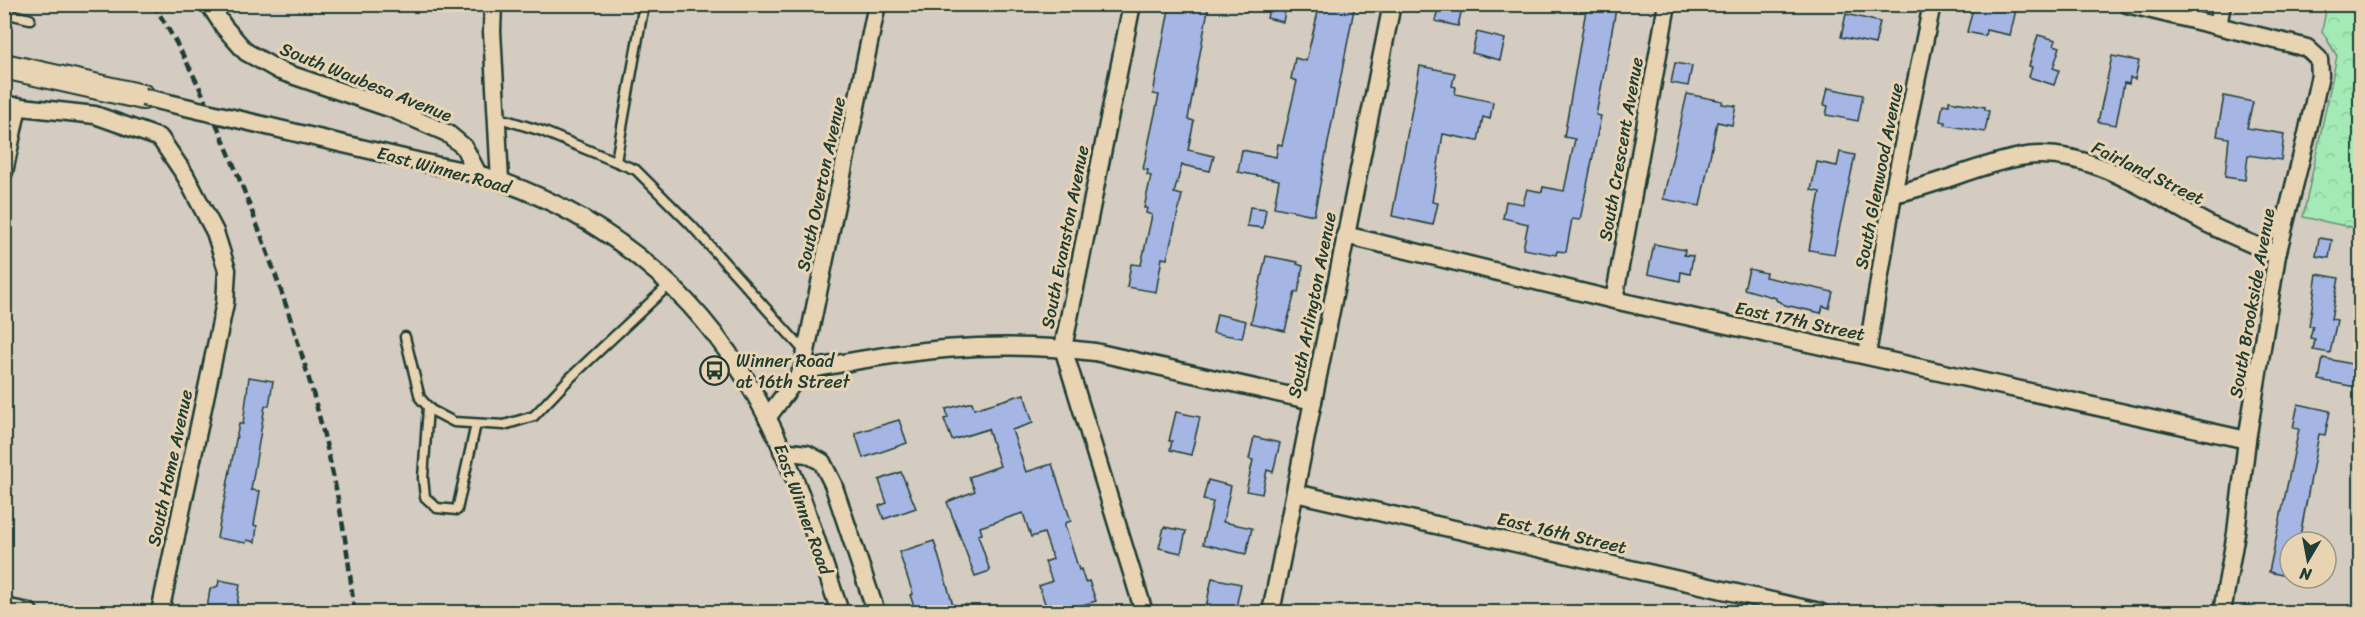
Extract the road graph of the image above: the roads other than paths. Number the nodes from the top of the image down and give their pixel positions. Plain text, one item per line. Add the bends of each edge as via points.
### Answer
1 (209, 4) edge
2 (493, 4) edge
3 (644, 4) edge
4 (877, 4) edge
5 (1132, 4) edge
6 (1392, 4) edge
7 (1667, 4) edge
8 (1932, 4) edge
9 (2127, 4) edge
10 (2222, 4) edge
11 (4, 14) edge
12 (30, 19) dead end
13 (2218, 26) junction
14 (4, 66) edge
15 (143, 97) joint
16 (11, 105) edge
17 (496, 117) junction
18 (616, 161) junction
19 (4, 172) edge
20 (479, 176) junction
21 (500, 180) junction
22 (1893, 194) junction
23 (1346, 235) junction
24 (2277, 255) junction
25 (671, 284) junction
26 (1614, 300) junction
27 (405, 337) dead end
28 (1063, 348) junction
29 (806, 353) junction
30 (1867, 355) junction
31 (802, 371) junction
32 (1313, 401) junction
33 (428, 407) junction
34 (767, 418) junction
35 (476, 424) junction
36 (2247, 440) junction
37 (782, 451) junction
38 (1295, 493) junction
39 (4, 607) edge
40 (29, 612) edge
41 (160, 612) edge
42 (840, 612) edge
43 (876, 612) edge
44 (1144, 612) edge
45 (1271, 612) edge
46 (1820, 612) edge
47 (2222, 612) edge

1 - 20 street, South Waubesa Avenue via 246,52 280,71 392,109 447,133 464,147
2 - 17 street
3 - 18 lane
4 - 29 street, South Overton Avenue
5 - 28 street, South Evanston Avenue
6 - 23 street, South Arlington Avenue
7 - 26 street, South Crescent Avenue
8 - 22 street, South Glenwood Avenue
9 - 13 street
10 - 13 street
11 - 12 lane
13 - 24 street, South Brookside Avenue via 2307,48 2319,59 2320,75
14 - 15 street, East Winner Road
15 - 20 street, East Winner Road, bridge
16 - 19 street
16 - 41 street, South Home Avenue via 95,116 160,138 215,232 227,270 225,303
17 - 18 lane via 542,130
17 - 21 street
18 - 29 lane via 636,170 665,196
20 - 21 street, East Winner Road
21 - 25 street, East Winner Road via 586,219
22 - 24 street, Fairland Street via 2021,156 2077,160
22 - 30 street, South Glenwood Avenue
23 - 26 street, East 17th Street
23 - 32 street, South Arlington Avenue
24 - 36 street, South Brookside Avenue
25 - 34 street, East Winner Road via 725,344
25 - 35 lane via 534,416 504,425
26 - 30 street, East 17th Street
27 - 33 lane via 420,398
28 - 31 street via 930,348
28 - 32 street
28 - 44 street, South Evanston Avenue
29 - 31 street, South Overton Avenue
30 - 36 street, East 17th Street
31 - 34 street
32 - 38 street, South Arlington Avenue
33 - 35 lane via 454,422
33 - 35 lane via 423,478 425,497 437,508 457,510
34 - 37 street, East Winner Road
36 - 47 street, South Brookside Avenue
37 - 42 street, East Winner Road
37 - 43 street via 807,454 822,462
38 - 45 street, South Arlington Avenue
38 - 46 street, East 16th Street
39 - 40 street

